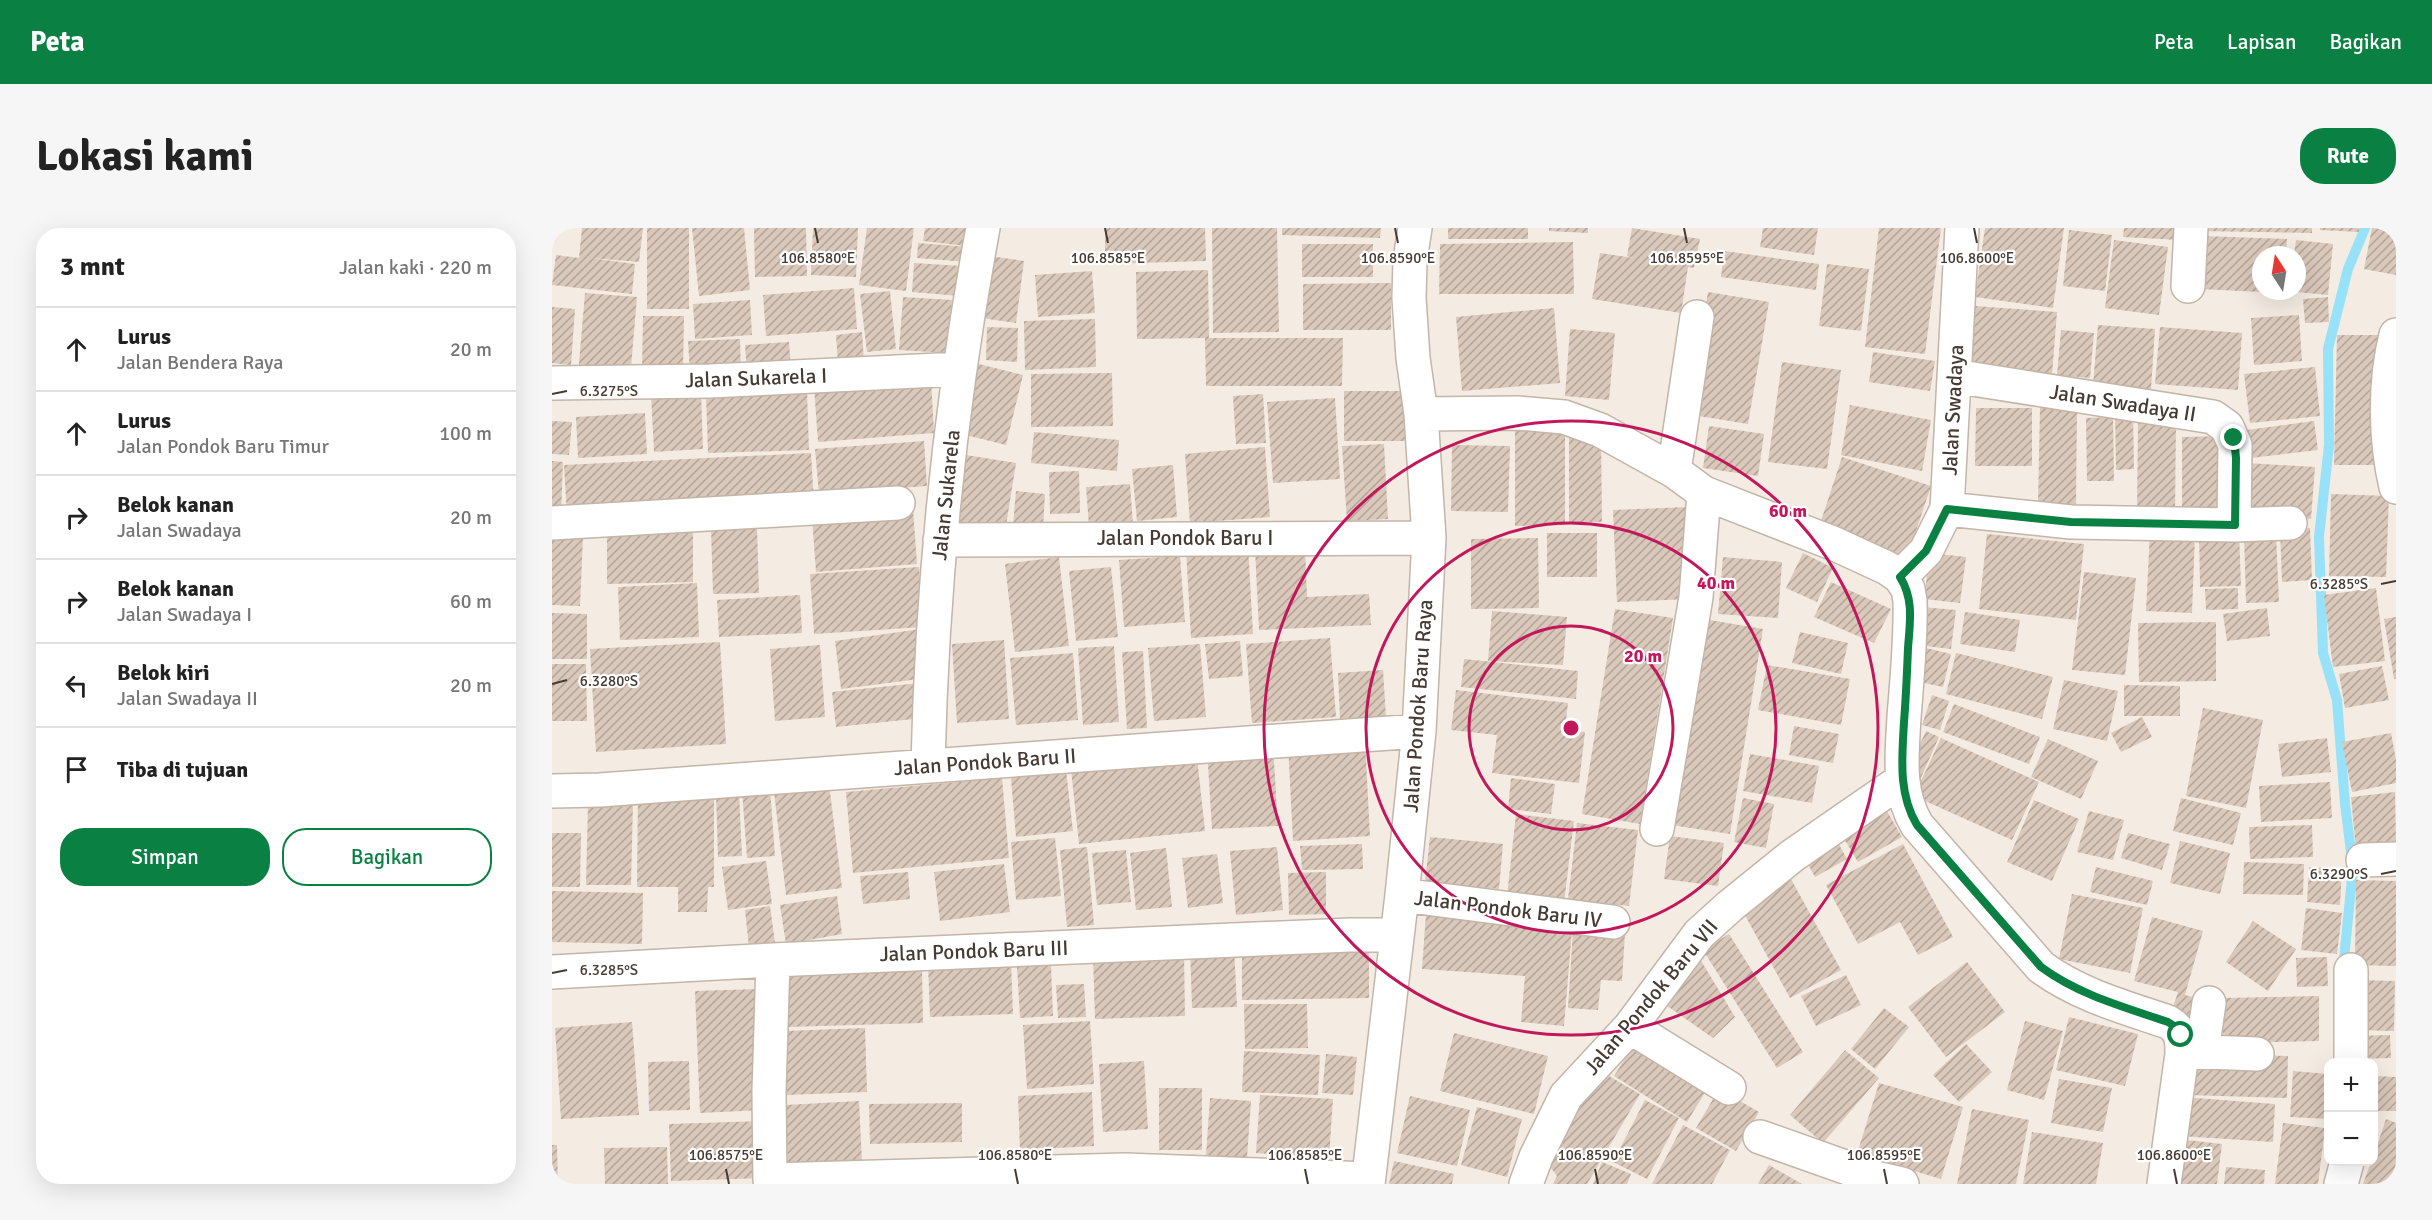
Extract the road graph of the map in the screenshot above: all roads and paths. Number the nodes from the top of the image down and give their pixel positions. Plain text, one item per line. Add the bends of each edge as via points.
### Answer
1 (983, 228) edge
2 (1415, 228) edge
3 (1962, 228) edge
4 (2191, 228) edge
5 (2188, 286) dead end
6 (1697, 317) dead end
7 (2396, 335) edge
8 (959, 369) junction
9 (1954, 376) junction
10 (552, 382) edge
11 (1421, 414) junction
12 (1674, 471) junction
13 (2396, 487) edge
14 (1704, 493) junction
15 (898, 503) dead end
16 (1947, 509) junction
17 (552, 523) edge
18 (2290, 523) dead end
19 (2235, 525) junction
20 (1429, 538) junction
21 (940, 540) junction
22 (1900, 577) junction
23 (1419, 731) junction
24 (928, 765) junction
25 (1902, 780) junction
26 (552, 790) edge
27 (1657, 829) dead end
28 (2396, 859) edge
29 (2363, 860) dead end
30 (1402, 895) junction
31 (1613, 922) dead end
32 (1396, 935) junction
33 (772, 960) junction
34 (2350, 969) dead end
35 (552, 972) edge
36 (2209, 1003) dead end
37 (1630, 1027) junction
38 (2192, 1051) junction
39 (2257, 1054) dead end
40 (2351, 1058) edge
41 (1729, 1088) dead end
42 (1760, 1137) dead end
43 (2346, 1166) edge
44 (770, 1182) edge
45 (1368, 1182) edge
46 (1526, 1184) edge
47 (1902, 1184) edge
48 (2164, 1184) edge
49 (2341, 1184) edge

1 - 8 street, Jalan Sukarela
2 - 11 street, Jalan Pondok Baru Raya via 1409,298
3 - 9 street, Jalan Swadaya
4 - 5 street
6 - 12 street
7 - 13 street via 2388,370 2388,401
8 - 10 street, Jalan Sukarela I via 710,381
8 - 21 street, Jalan Sukarela
9 - 16 street, Jalan Swadaya
9 - 19 street, Jalan Swadaya II via 2213,417 2227,426 2235,445
11 - 12 street via 1518,413 1564,417 1600,430
11 - 20 street, Jalan Pondok Baru Raya
12 - 14 street
14 - 22 street via 1862,556
14 - 27 street via 1695,597
15 - 17 street
16 - 19 street via 2071,522
16 - 22 street, Jalan Swadaya via 1926,551
18 - 19 street
20 - 21 street, Jalan Pondok Baru I
20 - 23 street, Jalan Pondok Baru Raya
21 - 24 street, Jalan Sukarela
22 - 25 street via 1908,589 1910,616
23 - 24 street, Jalan Pondok Baru II
23 - 30 street, Jalan Pondok Baru Raya
24 - 26 street, Jalan Pondok Baru II via 600,790
25 - 37 street, Jalan Pondok Baru VII via 1792,856 1699,934
25 - 38 street via 1908,812 2041,967 2089,996 2174,1026
28 - 29 street
30 - 31 street, Jalan Pondok Baru IV
30 - 32 street, Jalan Pondok Baru Raya
32 - 33 street, Jalan Pondok Baru III
32 - 45 street, Jalan Pondok Baru Raya
33 - 35 street, Jalan Pondok Baru III
33 - 44 street
34 - 40 street
36 - 38 street
37 - 41 street
37 - 46 street, Jalan Pondok Baru VII via 1566,1096
38 - 39 street
38 - 48 street
42 - 47 street
43 - 49 street
44 - 45 street via 1125,1170

